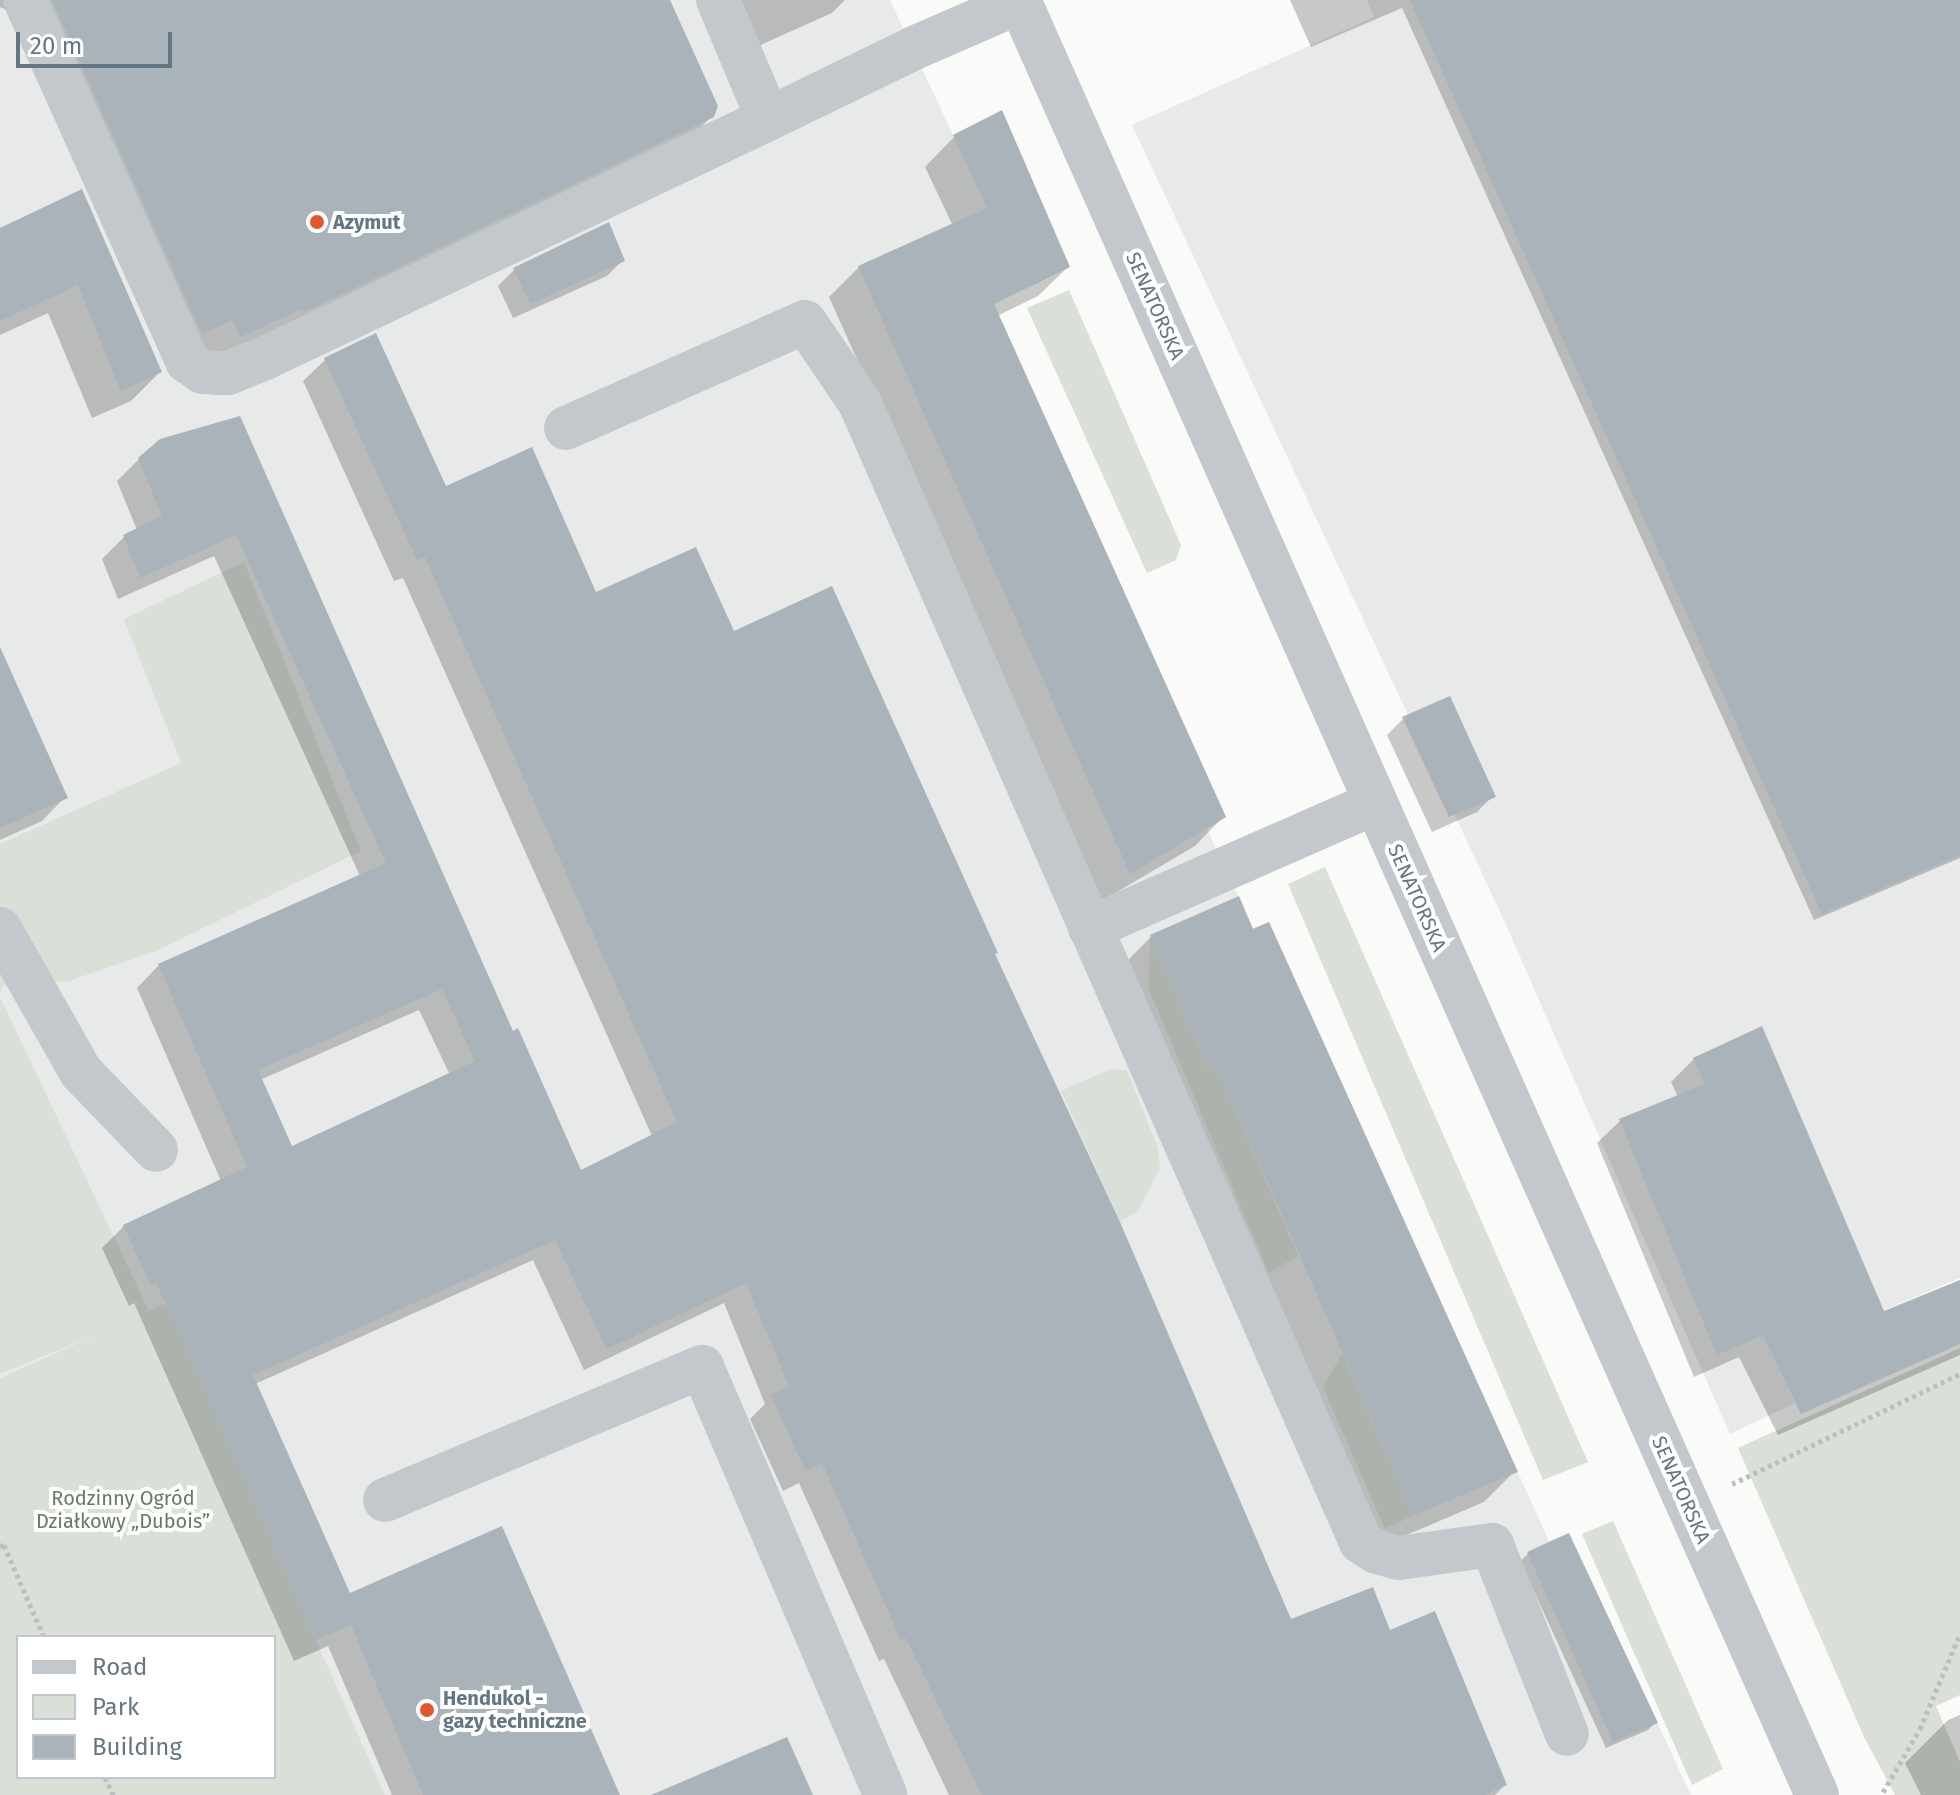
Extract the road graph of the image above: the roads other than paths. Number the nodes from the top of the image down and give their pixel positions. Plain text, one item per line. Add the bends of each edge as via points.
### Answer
1 (25, 0) edge
2 (718, 0) edge
3 (1020, 1) edge
4 (768, 119) junction
5 (566, 428) dead end
6 (1375, 803) junction
7 (1090, 928) junction
8 (0, 929) edge
9 (156, 1150) dead end
10 (385, 1500) dead end
11 (1567, 1734) dead end
12 (885, 1795) edge
13 (1817, 1795) edge

1 - 4 street via 187,361 203,372 228,373 265,358
2 - 4 street
3 - 4 street
3 - 6 street, SENATORSKA
5 - 7 street via 805,322 860,403
6 - 7 street
6 - 13 street, SENATORSKA
7 - 11 street via 1361,1542 1399,1558 1492,1545
8 - 9 street via 81,1072
10 - 12 street via 702,1367

